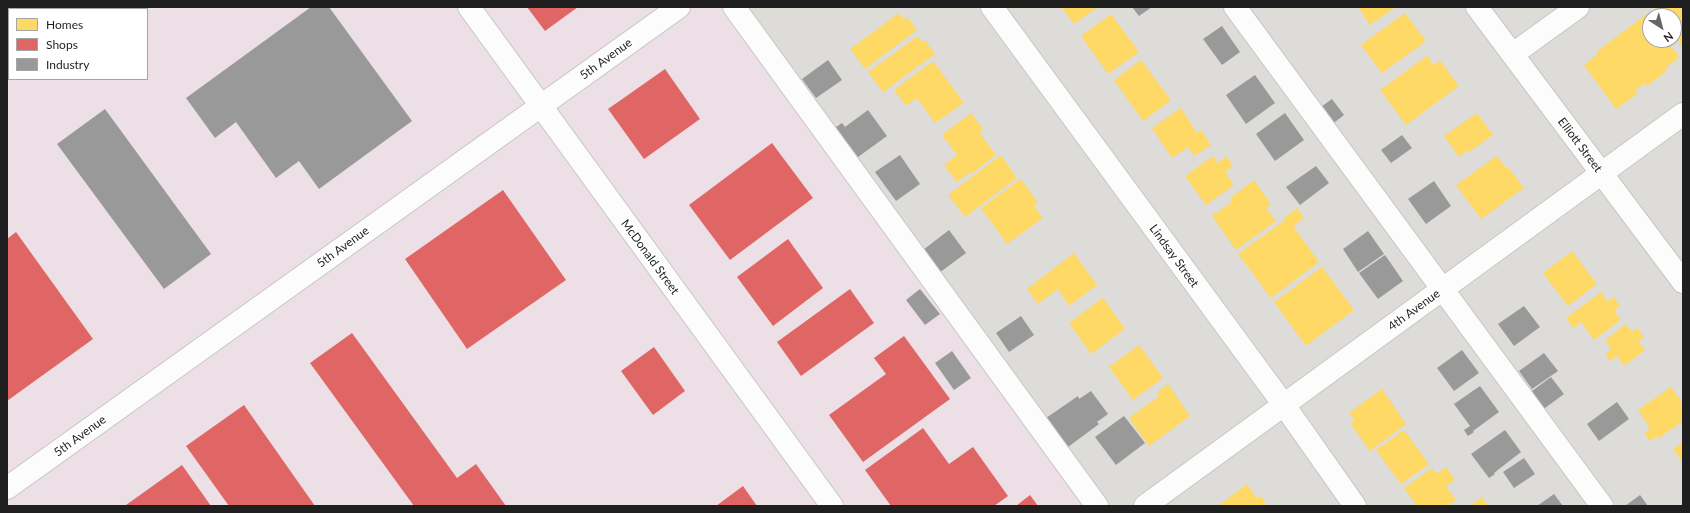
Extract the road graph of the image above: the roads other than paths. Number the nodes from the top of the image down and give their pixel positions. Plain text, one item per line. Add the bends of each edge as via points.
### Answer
1 (469, 7) edge
2 (679, 7) edge
3 (734, 7) edge
4 (992, 7) edge
5 (1235, 7) edge
6 (1477, 7) edge
7 (1578, 7) edge
8 (1513, 54) junction
9 (540, 106) junction
10 (1683, 114) edge
11 (1602, 174) junction
12 (1683, 282) edge
13 (1442, 290) junction
14 (1284, 405) junction
15 (7, 488) edge
16 (832, 506) edge
17 (1097, 506) edge
18 (1145, 506) edge
19 (1355, 506) edge
20 (1602, 506) edge

1 - 9 street, McDonald Street
2 - 9 street, 5th Avenue
3 - 17 street
4 - 14 street, Lindsay Street
5 - 13 street
6 - 8 street, Elliott Street
7 - 8 street
8 - 11 street, Elliott Street
9 - 15 street, 5th Avenue
9 - 16 street, McDonald Street
10 - 11 street, 4th Avenue
11 - 12 street, Elliott Street
11 - 13 street, 4th Avenue
13 - 14 street, 4th Avenue
13 - 20 street
14 - 18 street, 4th Avenue
14 - 19 street, Lindsay Street

